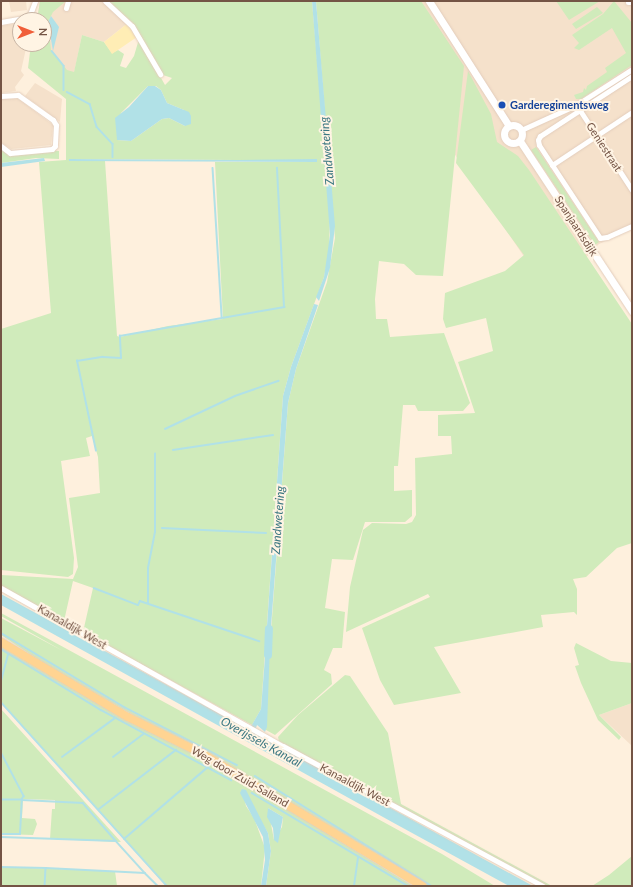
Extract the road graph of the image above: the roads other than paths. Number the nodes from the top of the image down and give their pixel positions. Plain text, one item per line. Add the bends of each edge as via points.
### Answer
1 (35, 1) edge
2 (68, 1) edge
3 (105, 1) edge
4 (429, 1) edge
5 (66, 8) dead end
6 (1, 22) edge
7 (632, 69) edge
8 (160, 74) dead end
9 (632, 76) edge
10 (1, 96) edge
11 (576, 105) junction
12 (581, 111) junction
13 (632, 112) edge
14 (509, 126) junction
15 (521, 130) junction
16 (596, 136) junction
17 (520, 141) junction
18 (1, 146) edge
19 (552, 164) junction
20 (632, 190) edge
21 (632, 226) edge
22 (632, 311) edge
23 (1, 588) edge
24 (1, 636) edge
25 (1, 642) edge
26 (55, 675) junction
27 (422, 886) edge
28 (544, 886) edge

1 - 6 street via 32,13 27,18
2 - 5 street
3 - 8 street via 132,26
4 - 14 street
7 - 11 street
9 - 12 street
10 - 18 street via 18,95 53,120 56,125 55,146 52,149 10,152
11 - 12 street, Geniestraat
11 - 15 street
12 - 16 street, Geniestraat
12 - 19 street via 540,136 538,145
13 - 16 street
14 - 15 street via 518,126
14 - 17 street via 505,131 507,141 513,144
15 - 17 street
16 - 19 street
16 - 20 street, Geniestraat
17 - 22 street, Spanjaardsdijk
19 - 21 street via 600,238
23 - 28 street, Kanaaldijk West
24 - 26 main road, Weg door Zuid-Salland
25 - 26 main road, Weg door Zuid-Salland
26 - 27 main road, Weg door Zuid-Salland via 128,717 201,753

